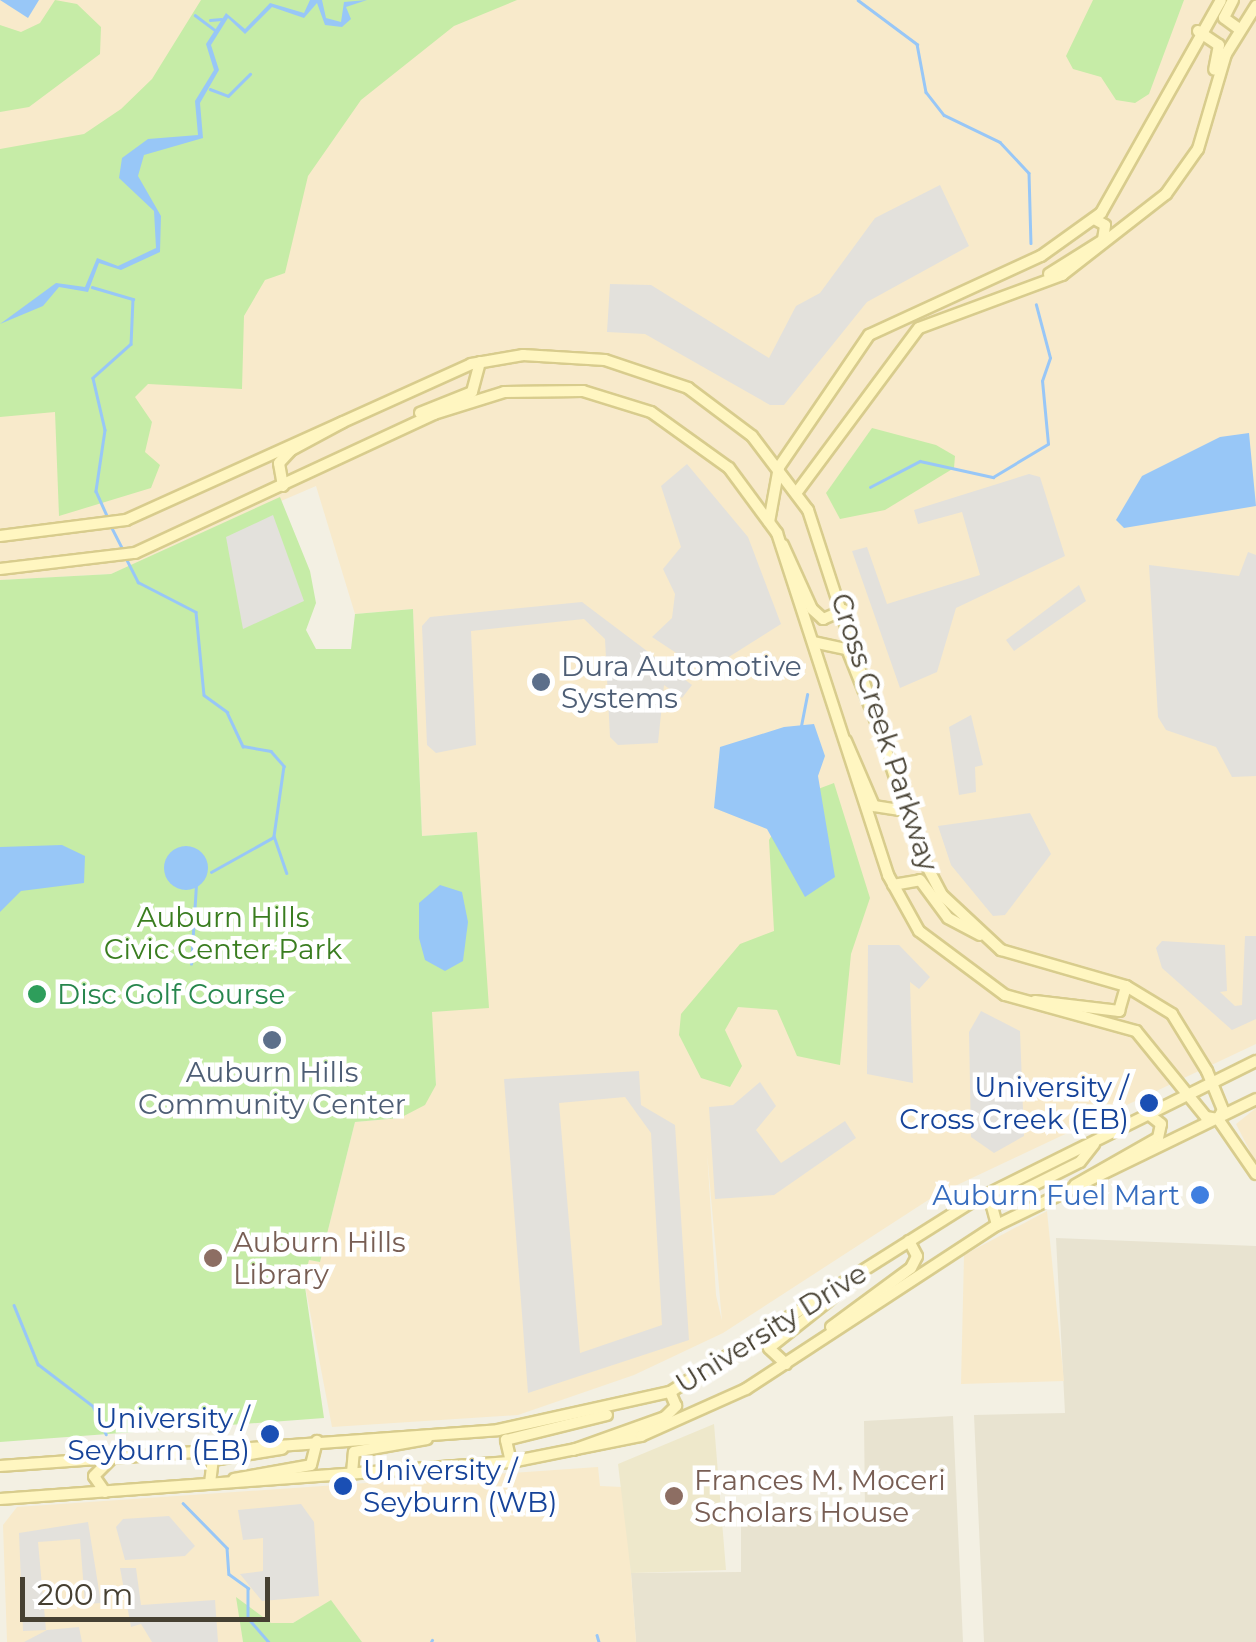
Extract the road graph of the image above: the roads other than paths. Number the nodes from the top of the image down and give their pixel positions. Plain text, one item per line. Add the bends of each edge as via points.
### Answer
1 (1221, 0) edge
2 (1233, 0) edge
3 (1256, 6) edge
4 (1239, 28) junction
5 (1198, 31) junction
6 (1198, 149) junction
7 (1094, 219) junction
8 (1028, 290) junction
9 (480, 362) junction
10 (346, 417) junction
11 (396, 432) junction
12 (779, 466) junction
13 (283, 486) junction
14 (797, 492) junction
15 (769, 522) junction
16 (0, 536) edge
17 (782, 545) junction
18 (0, 570) edge
19 (844, 610) junction
20 (813, 642) junction
21 (882, 734) junction
22 (842, 736) junction
23 (906, 811) junction
24 (893, 885) junction
25 (981, 935) junction
26 (1126, 986) junction
27 (1029, 1004) junction
28 (1256, 1061) edge
29 (1210, 1081) junction
30 (1188, 1092) junction
31 (1256, 1100) edge
32 (1148, 1114) junction
33 (1218, 1119) junction
34 (1098, 1140) junction
35 (1256, 1174) edge
36 (1070, 1190) junction
37 (997, 1224) junction
38 (909, 1242) junction
39 (854, 1278) junction
40 (817, 1342) junction
41 (786, 1364) junction
42 (670, 1392) junction
43 (620, 1407) junction
44 (442, 1434) junction
45 (317, 1440) junction
46 (292, 1445) junction
47 (568, 1454) junction
48 (112, 1458) junction
49 (511, 1462) junction
50 (0, 1466) edge
51 (352, 1473) junction
52 (229, 1482) junction
53 (210, 1483) junction
54 (105, 1492) junction
55 (0, 1499) edge

1 - 5 street
2 - 4 street via 1224,18
3 - 4 street
4 - 6 street
5 - 6 street via 1216,38 1219,52
5 - 7 street via 1131,173
6 - 8 street via 1137,221
7 - 8 street via 1106,225 1102,240
7 - 12 street via 1041,256 882,325 849,356
8 - 14 street via 944,313 906,338
9 - 10 street, Cross Creek Parkway
9 - 11 street via 472,392
9 - 12 street, Cross Creek Parkway via 564,356 651,374 738,423
10 - 13 street via 290,450 280,463
10 - 16 street, Cross Creek Parkway via 126,520
11 - 13 street, Cross Creek Parkway
11 - 15 street, Cross Creek Parkway via 504,392 583,391 694,437
12 - 14 street, Cross Creek Parkway
12 - 15 street
13 - 18 street, Cross Creek Parkway via 135,553
14 - 19 street, Cross Creek Parkway
15 - 17 street, Cross Creek Parkway
17 - 19 street via 793,552 812,608 823,618
17 - 20 street, Cross Creek Parkway
19 - 21 street, Cross Creek Parkway
20 - 21 street via 847,649
20 - 22 street, Cross Creek Parkway
21 - 23 street, Cross Creek Parkway
22 - 23 street via 874,806
22 - 24 street, Cross Creek Parkway
23 - 25 street, Cross Creek Parkway via 942,896
24 - 25 street via 920,880 966,934
24 - 27 street, Cross Creek Parkway via 942,952
25 - 26 street, Cross Creek Parkway via 1030,964
26 - 27 street via 1119,1011
26 - 29 street, Cross Creek Parkway via 1172,1014
27 - 30 street, Cross Creek Parkway via 1136,1030
28 - 29 street, University Drive
29 - 30 street, University Drive
29 - 33 street, Cross Creek Parkway
30 - 32 street, University Drive
30 - 33 street, Cross Creek Parkway
31 - 33 street, University Drive
32 - 34 street, University Drive
32 - 36 street via 1161,1124 1158,1138
33 - 35 street
33 - 36 street, University Drive
34 - 37 street via 1080,1162 992,1206
34 - 38 street, University Drive
36 - 37 street, University Drive
37 - 40 street, University Drive
38 - 39 street, University Drive
38 - 40 street via 917,1256 911,1268
39 - 41 street via 834,1303 768,1348
39 - 42 street, University Drive
40 - 41 street, University Drive
41 - 47 street, University Drive via 684,1420
42 - 43 street, University Drive
42 - 47 street via 676,1406 665,1417
43 - 44 street, University Drive
43 - 49 street via 589,1425 506,1440
44 - 45 street, University Drive
44 - 51 street via 354,1452
45 - 46 street, University Drive
45 - 52 street via 311,1466
46 - 48 street, University Drive
46 - 53 street via 213,1460
47 - 49 street, University Drive
48 - 50 street, University Drive
48 - 54 street via 94,1476
49 - 51 street, University Drive
51 - 52 street, University Drive
52 - 53 street, University Drive
53 - 54 street, University Drive
54 - 55 street, University Drive

